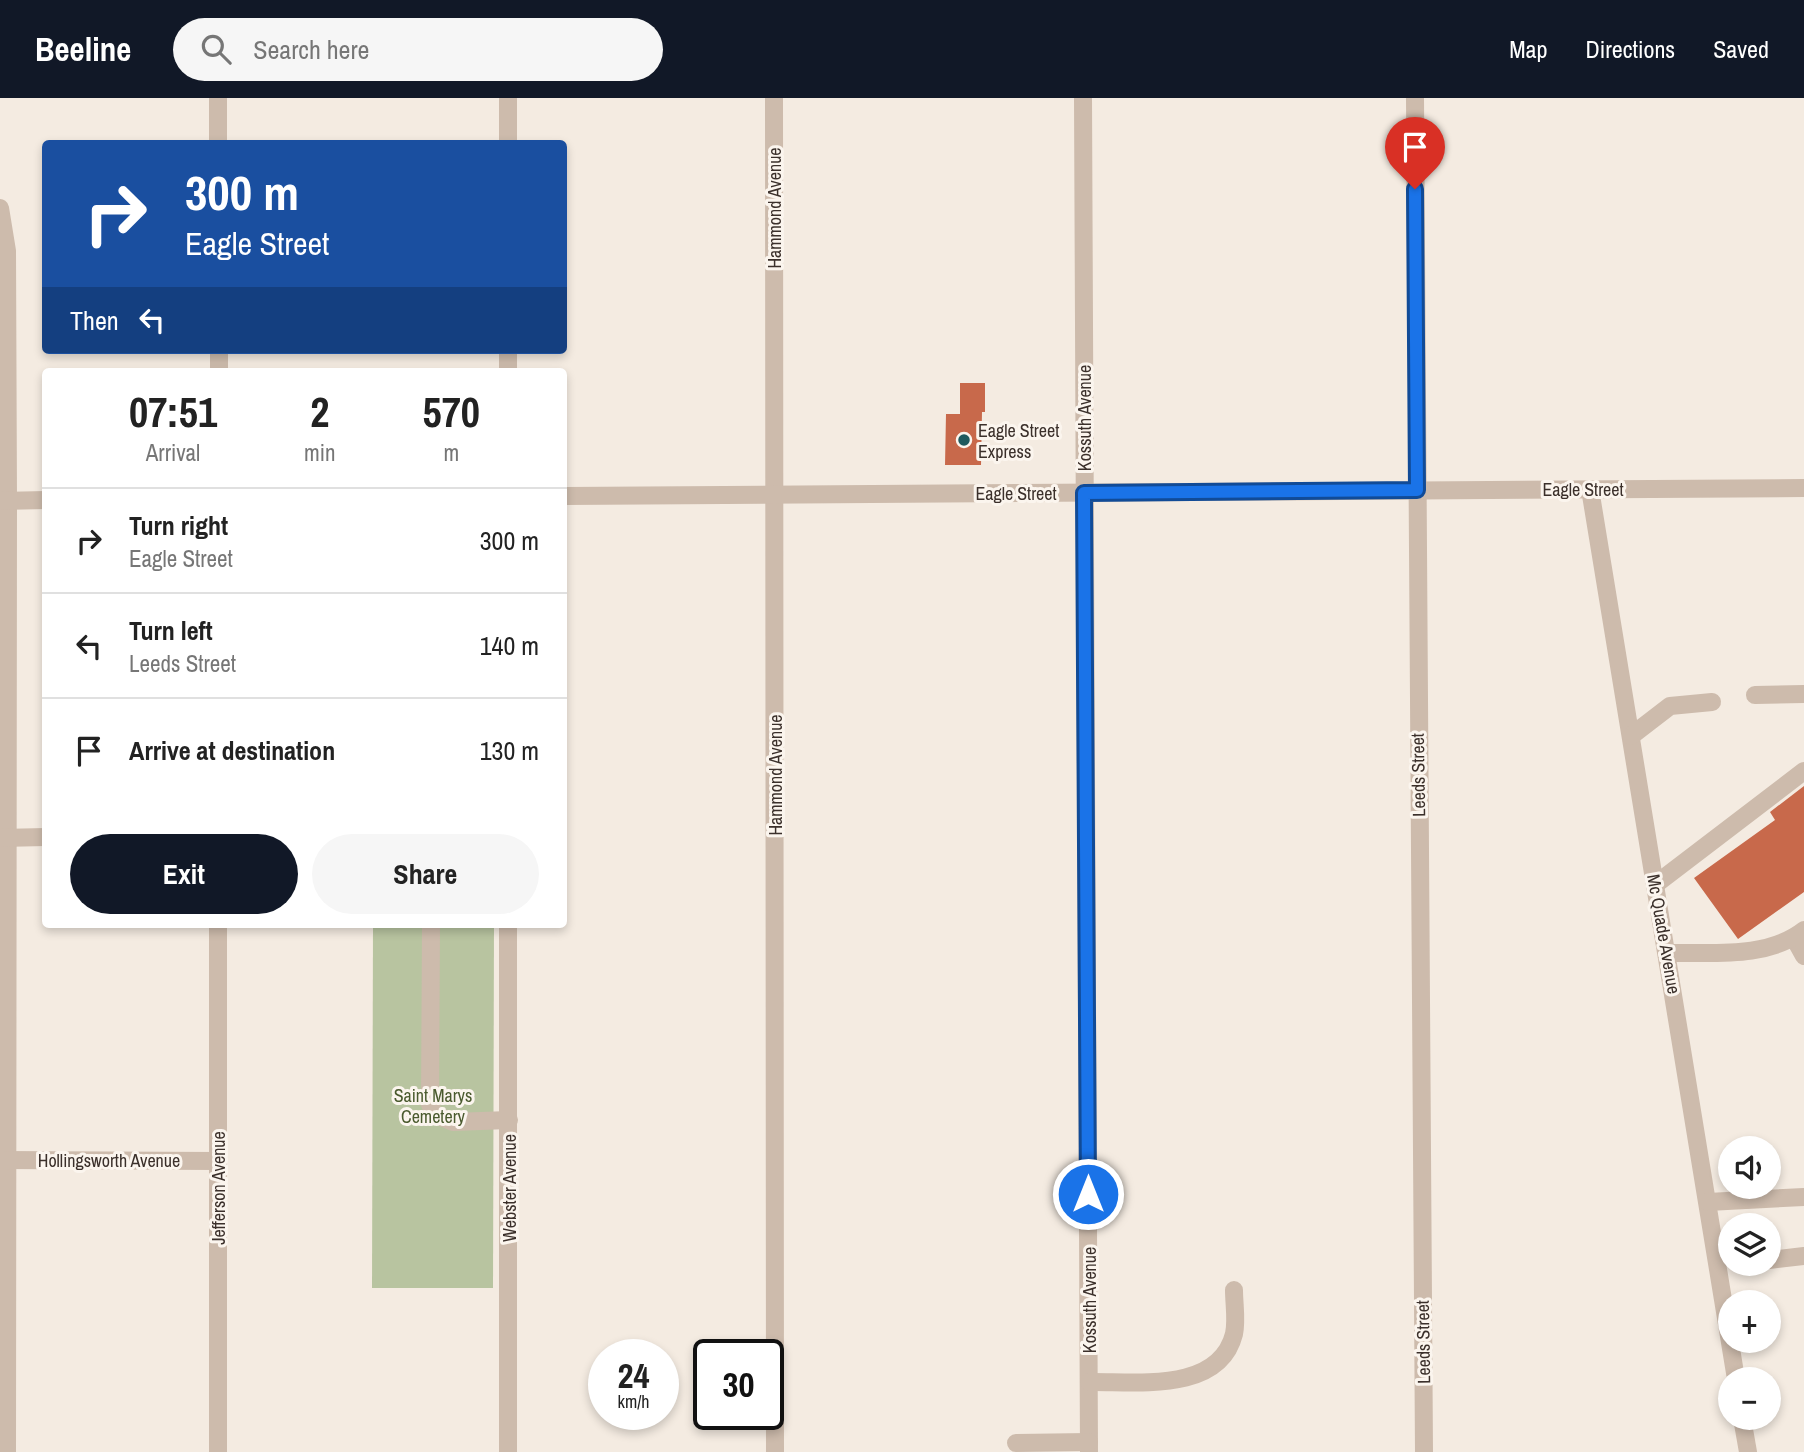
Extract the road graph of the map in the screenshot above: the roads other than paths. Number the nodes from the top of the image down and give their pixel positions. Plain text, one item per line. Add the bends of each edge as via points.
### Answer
1 (218, 98) edge
2 (508, 98) edge
3 (774, 98) edge
4 (1083, 98) edge
5 (1415, 98) edge
6 (218, 140) edge
7 (508, 140) edge
8 (0, 208) edge
9 (1804, 488) edge
10 (1590, 489) junction
11 (1417, 490) junction
12 (1084, 493) junction
13 (774, 494) junction
14 (567, 496) edge
15 (42, 500) edge
16 (4, 501) edge
17 (1804, 694) edge
18 (1755, 695) dead end
19 (1712, 702) dead end
20 (1631, 736) junction
21 (1804, 771) edge
22 (42, 837) edge
23 (4, 838) edge
24 (1656, 884) junction
25 (218, 928) edge
26 (431, 928) edge
27 (508, 928) edge
28 (1799, 934) edge
29 (1667, 953) junction
30 (1804, 956) edge
31 (509, 1120) junction
32 (4, 1160) edge
33 (218, 1161) junction
34 (1804, 1197) edge
35 (1708, 1202) junction
36 (1718, 1241) edge
37 (1804, 1256) edge
38 (1781, 1259) edge
39 (1725, 1276) edge
40 (1234, 1290) dead end
41 (1735, 1367) edge
42 (1089, 1382) junction
43 (1744, 1430) edge
44 (1016, 1443) dead end
45 (1089, 1447) edge
46 (7, 1452) edge
47 (218, 1452) edge
48 (508, 1452) edge
49 (775, 1452) edge
50 (1424, 1452) edge
51 (1748, 1452) edge

1 - 6 street
2 - 7 street
3 - 13 street, Hammond Avenue
4 - 12 street, Kossuth Avenue
5 - 11 street, Leeds Street
8 - 16 street via 6,251
9 - 10 street, Eagle Street
10 - 11 street, Eagle Street
10 - 20 street, Mc Quade Avenue
11 - 12 street, Eagle Street
11 - 50 street, Leeds Street
12 - 13 street, Eagle Street
12 - 42 street, Kossuth Avenue
13 - 14 street, Eagle Street
13 - 49 street, Hammond Avenue
15 - 16 street
16 - 23 street
17 - 18 street
19 - 20 street via 1670,706
20 - 24 street, Mc Quade Avenue
21 - 24 street
22 - 23 street
23 - 32 street
24 - 29 street, Mc Quade Avenue
25 - 33 street, Jefferson Avenue
26 - 31 street via 430,1104 434,1114 453,1122
27 - 31 street, Webster Avenue
28 - 29 street via 1771,947
28 - 30 street
29 - 35 street, Mc Quade Avenue
31 - 48 street, Webster Avenue
32 - 33 street, Hollingsworth Avenue
32 - 46 street
33 - 47 street, Jefferson Avenue
34 - 35 street
35 - 36 street, Mc Quade Avenue
37 - 38 street
39 - 41 street, Mc Quade Avenue
40 - 42 street via 1234,1335 1225,1352 1205,1371 1180,1380
42 - 45 street, Kossuth Avenue
43 - 51 street
44 - 45 street

